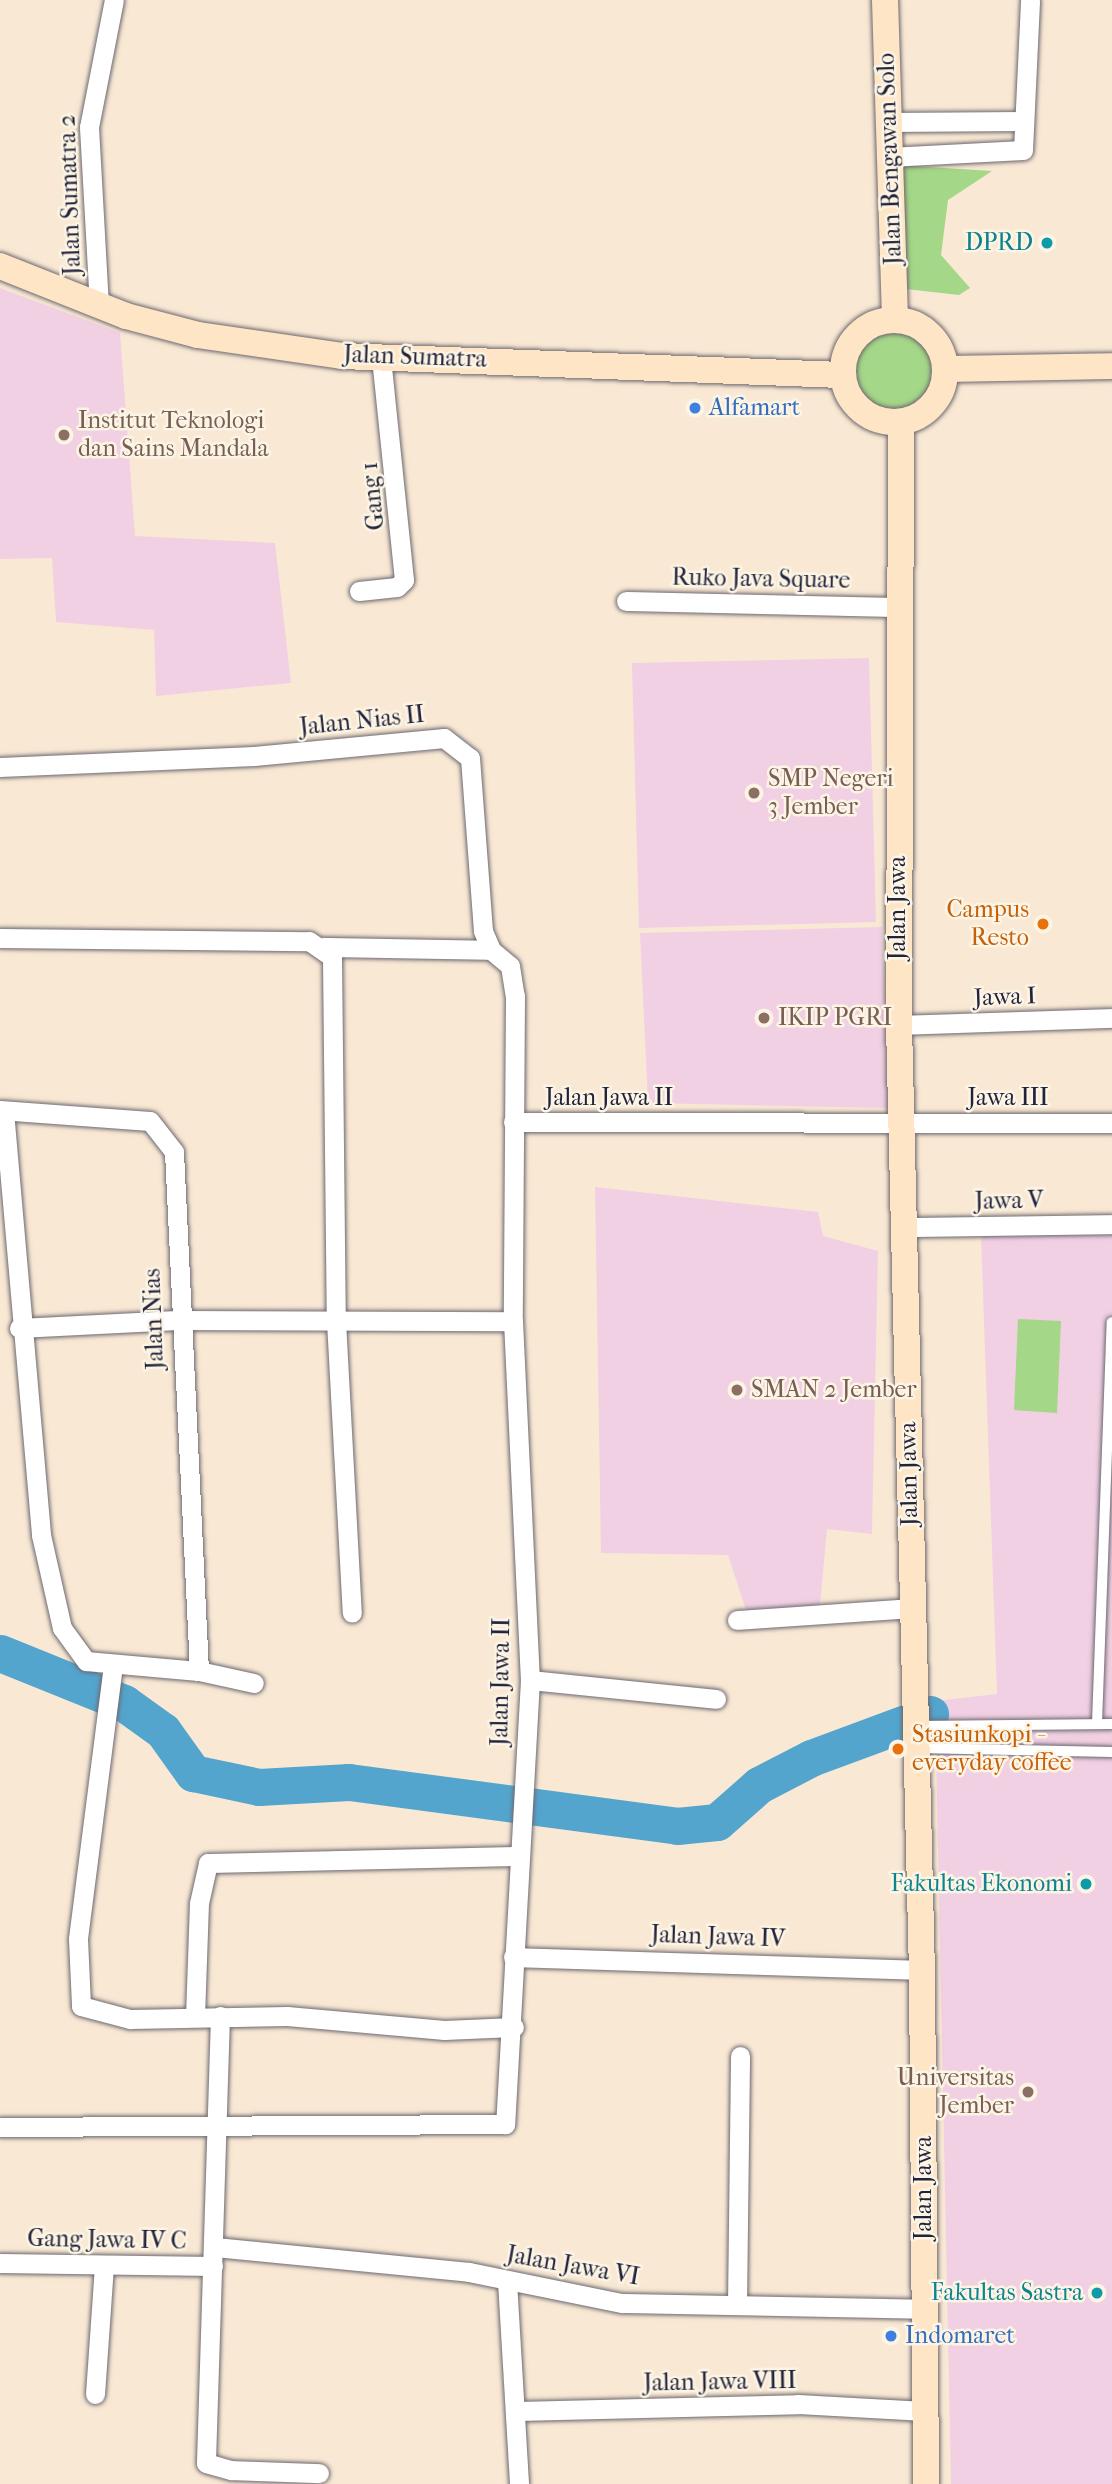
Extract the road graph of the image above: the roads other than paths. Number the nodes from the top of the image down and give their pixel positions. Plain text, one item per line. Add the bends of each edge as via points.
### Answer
1 (114, 0) edge
2 (885, 0) edge
3 (1030, 0) edge
4 (1023, 121) junction
5 (888, 122) junction
6 (888, 157) junction
7 (0, 266) edge
8 (99, 306) junction
9 (895, 318) junction
10 (381, 359) junction
11 (1112, 366) edge
12 (946, 369) junction
13 (842, 375) junction
14 (901, 423) junction
15 (359, 591) dead end
16 (625, 601) dead end
17 (896, 607) junction
18 (0, 767) edge
19 (0, 938) edge
20 (323, 947) junction
21 (491, 950) junction
22 (1112, 1018) edge
23 (899, 1025) junction
24 (2, 1110) edge
25 (513, 1122) junction
26 (903, 1122) junction
27 (1112, 1123) edge
28 (1112, 1224) edge
29 (907, 1227) junction
30 (177, 1320) junction
31 (336, 1321) junction
32 (513, 1321) junction
33 (1112, 1322) edge
34 (19, 1328) junction
35 (911, 1608) junction
36 (352, 1613) dead end
37 (737, 1620) dead end
38 (200, 1671) junction
39 (111, 1673) junction
40 (530, 1680) junction
41 (254, 1683) dead end
42 (716, 1699) dead end
43 (1097, 1723) junction
44 (1112, 1724) edge
45 (912, 1729) junction
46 (1112, 1752) edge
47 (516, 1856) junction
48 (513, 1957) junction
49 (922, 1970) junction
50 (220, 2016) junction
51 (195, 2017) junction
52 (514, 2028) junction
53 (740, 2056) dead end
54 (0, 2127) edge
55 (219, 2127) junction
56 (214, 2257) junction
57 (0, 2263) edge
58 (104, 2265) junction
59 (507, 2281) junction
60 (737, 2305) junction
61 (925, 2309) junction
62 (95, 2395) dead end
63 (925, 2410) junction
64 (517, 2411) junction
65 (319, 2473) dead end
66 (519, 2484) edge
67 (926, 2484) edge

1 - 8 street, Jalan Sumatra 2 via 89,127
2 - 5 main road, Jalan Bengawan Solo
3 - 4 street
4 - 5 street
4 - 6 street via 1023,150
5 - 6 main road, Jalan Bengawan Solo
6 - 9 main road, Jalan Bengawan Solo
7 - 8 main road, Jalan Sumatra
8 - 10 main road, Jalan Sumatra via 198,335
9 - 12 main road via 930,336
9 - 13 main road via 858,336 845,352
10 - 13 main road, Jalan Sumatra
10 - 15 street, Gang 1 via 404,580 397,587
11 - 12 main road
12 - 14 main road via 933,406
13 - 14 main road via 849,397 864,411
14 - 17 main road, Jalan Jawa
16 - 17 street, Ruko Java Square
17 - 23 main road, Jalan Jawa
18 - 21 street, Jalan Nias II via 452,740 466,751 475,774 482,913
19 - 20 street via 309,941
20 - 21 street
20 - 31 street via 336,975
21 - 25 street, Jalan Nias II via 506,961 514,982
22 - 23 street, Jawa I
23 - 26 main road, Jalan Jawa
24 - 30 street, Jalan Nias via 144,1119 161,1128 176,1164
24 - 34 street, Jalan Nias
25 - 26 street, Jalan Jawa II
25 - 32 street, Jalan Jawa II
26 - 27 street, Jawa III
26 - 29 main road, Jalan Jawa
28 - 29 street, Jawa V
29 - 35 main road, Jalan Jawa
30 - 31 street
30 - 34 street
30 - 38 street, Jalan Nias
31 - 32 street
31 - 36 street
32 - 40 street, Jalan Jawa II
33 - 43 lane
34 - 39 street, Jalan Nias via 54,1608 72,1648
35 - 37 street
35 - 45 main road, Jalan Jawa
38 - 39 street, Jalan Nias
38 - 41 street, Jalan Nias
39 - 51 street via 78,1939 78,2002 101,2015 130,2019
40 - 42 street
40 - 47 street, Jalan Jawa II
43 - 44 lane
43 - 45 lane
45 - 46 lane
45 - 49 main road, Jalan Jawa
47 - 48 street, Jalan Jawa II
47 - 51 street via 208,1863 199,1903
48 - 49 street, Jalan Jawa IV
48 - 52 street, Jalan Jawa II
49 - 61 main road, Jalan Jawa
50 - 51 street
50 - 52 street
50 - 55 street
52 - 55 street, Jalan Jawa II via 510,2120 498,2128
53 - 60 street
54 - 55 street
55 - 56 street
56 - 58 street, Gang Jawa IV C
56 - 59 street, Jalan Jawa VI via 443,2268
56 - 65 street via 208,2467
57 - 58 street, Gang Jawa IV C
58 - 62 street
59 - 60 street, Jalan Jawa VI via 622,2303
59 - 64 street
60 - 61 street, Jalan Jawa VI
61 - 63 main road, Jalan Jawa
63 - 64 street, Jalan Jawa VIII via 799,2404
63 - 67 main road, Jalan Jawa
64 - 66 street

